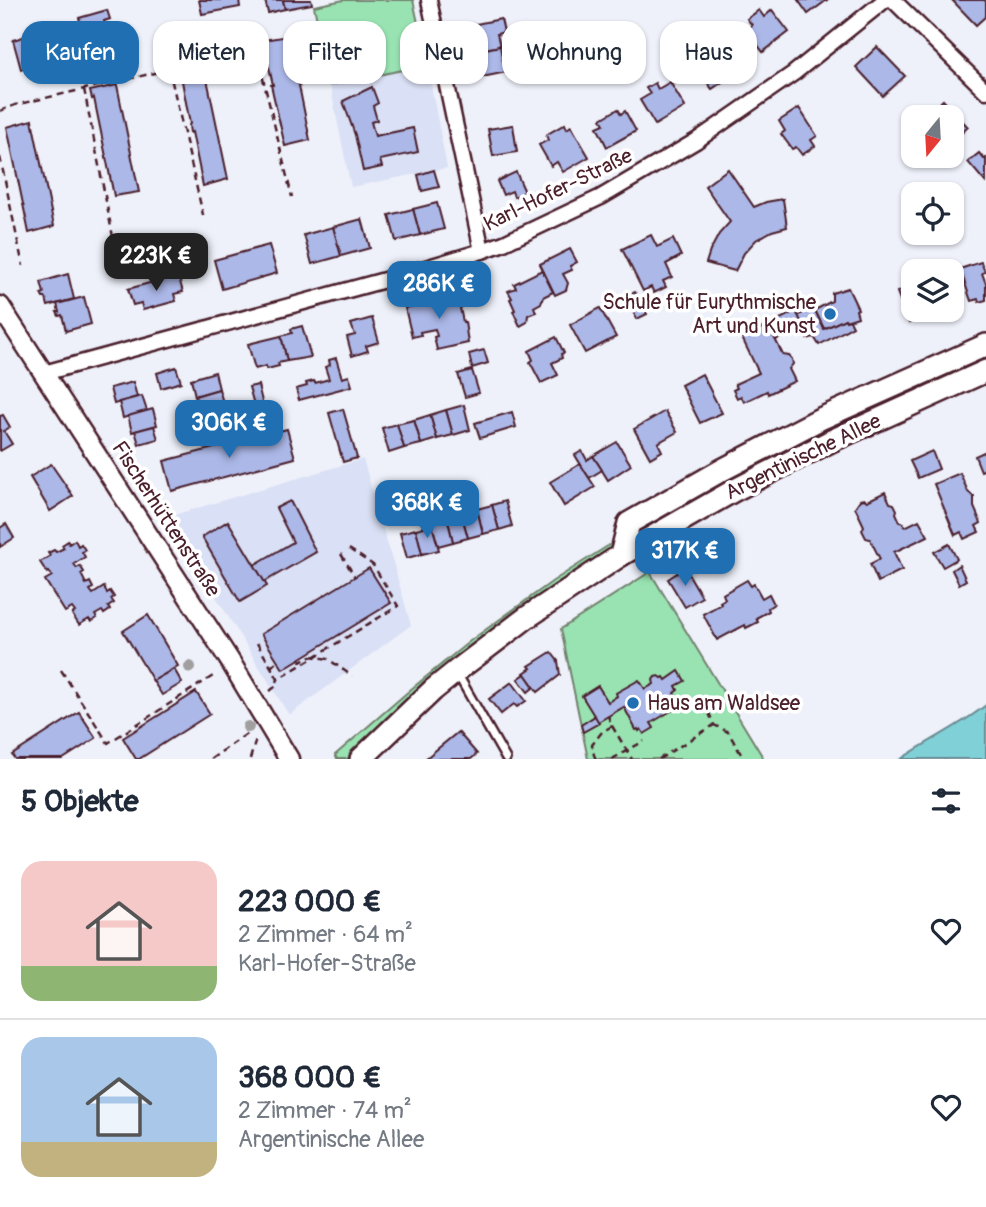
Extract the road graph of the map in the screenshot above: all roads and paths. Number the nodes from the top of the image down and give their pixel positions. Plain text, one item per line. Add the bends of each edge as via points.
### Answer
1 (429, 0) edge
2 (885, 0) edge
3 (893, 0) edge
4 (153, 73) edge
5 (172, 84) edge
6 (264, 84) edge
7 (84, 89) junction
8 (986, 91) edge
9 (0, 111) edge
10 (0, 157) edge
11 (292, 197) dead end
12 (204, 219) dead end
13 (114, 242) dead end
14 (482, 251) junction
15 (23, 266) dead end
16 (0, 306) edge
17 (986, 345) edge
18 (986, 371) edge
19 (44, 373) junction
20 (349, 549) dead end
21 (341, 554) dead end
22 (621, 555) junction
23 (355, 577) dead end
24 (373, 614) dead end
25 (376, 619) junction
26 (257, 643) dead end
27 (314, 657) junction
28 (300, 659) dead end
29 (278, 661) dead end
30 (271, 667) junction
31 (61, 670) dead end
32 (456, 672) junction
33 (213, 676) dead end
34 (352, 676) dead end
35 (278, 678) junction
36 (270, 691) dead end
37 (704, 701) dead end
38 (608, 716) dead end
39 (714, 725) junction
40 (612, 726) junction
41 (248, 733) dead end
42 (256, 737) dead end
43 (644, 741) dead end
44 (626, 750) junction
45 (211, 759) edge
46 (250, 759) edge
47 (289, 759) edge
48 (361, 759) edge
49 (506, 759) edge
50 (596, 759) edge
51 (612, 759) edge
52 (632, 759) edge
53 (659, 759) edge
54 (744, 759) edge

1 - 14 street
2 - 14 street, Karl-Hofer-Straße via 794,73 695,141 601,197
3 - 8 street
4 - 7 path
5 - 12 path
6 - 11 path
7 - 9 path
7 - 13 path
10 - 15 path
14 - 19 street, Karl-Hofer-Straße
16 - 19 street, Fischerhüttenstraße
17 - 22 main road, Argentinische Allee via 820,419 629,523
18 - 22 main road, Argentinische Allee via 807,453
19 - 47 street, Fischerhüttenstraße
20 - 25 path via 373,565 398,606
21 - 23 path
22 - 32 main road, Argentinische Allee via 526,618
24 - 25 path
25 - 27 path
26 - 30 path
27 - 28 path
27 - 34 path via 328,659
27 - 35 path
29 - 30 path
30 - 35 path
31 - 33 path via 108,743
32 - 48 main road, Argentinische Allee
32 - 49 lane
35 - 36 path
37 - 39 path
38 - 40 path
39 - 53 path
39 - 54 path via 728,732
40 - 44 path
40 - 50 path via 592,745
41 - 45 path
42 - 46 path
43 - 44 path
44 - 51 path
44 - 52 path

